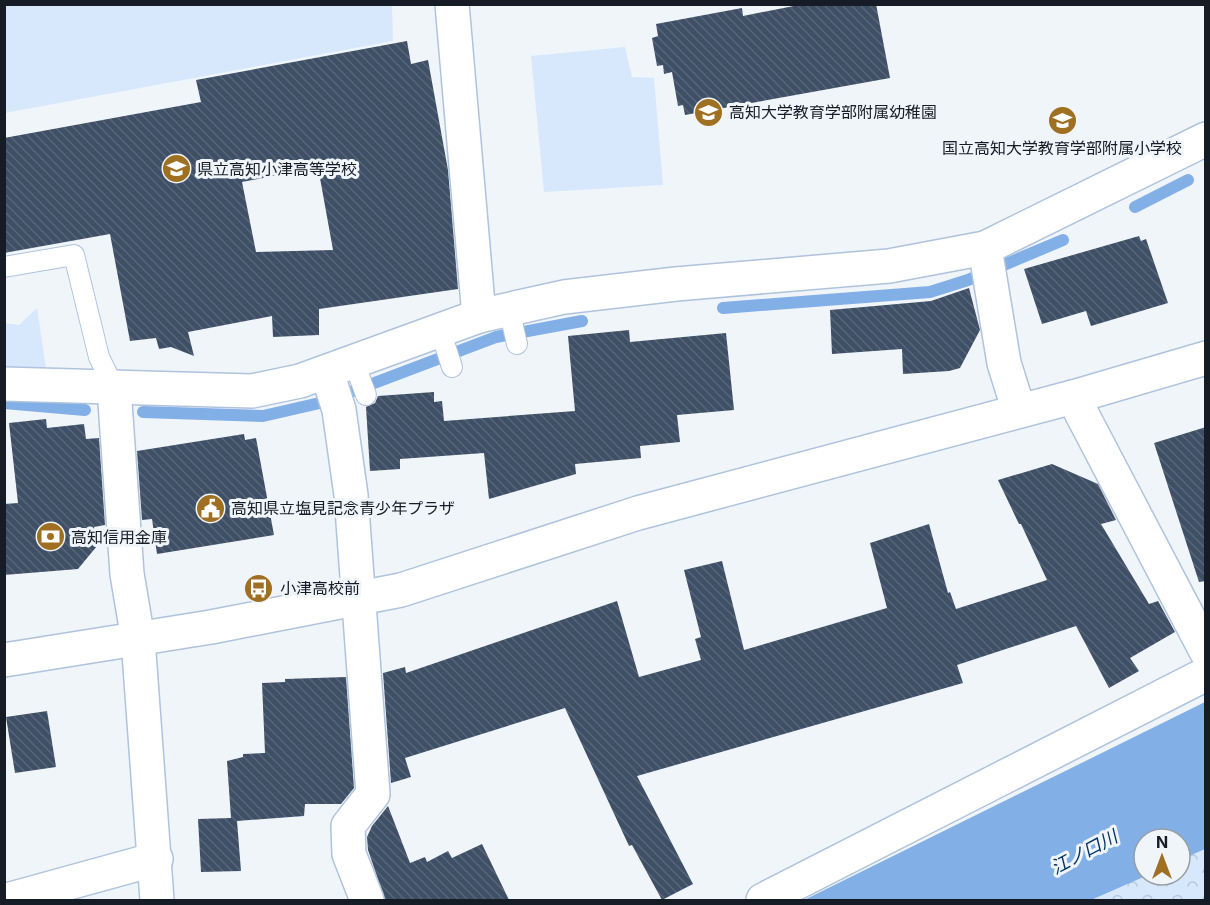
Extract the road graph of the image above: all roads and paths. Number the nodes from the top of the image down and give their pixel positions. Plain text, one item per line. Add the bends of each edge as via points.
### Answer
1 (452, 4) edge
2 (1206, 140) edge
3 (985, 248) junction
4 (4, 267) edge
5 (500, 317) junction
6 (443, 338) junction
7 (517, 344) dead end
8 (1206, 358) edge
9 (452, 367) dead end
10 (4, 384) edge
11 (346, 384) junction
12 (114, 388) junction
13 (1073, 397) junction
14 (1019, 411) junction
15 (359, 598) junction
16 (138, 639) junction
17 (1206, 651) edge
18 (4, 660) edge
19 (1206, 674) edge
20 (156, 858) junction
21 (7, 900) edge
22 (157, 900) edge
23 (367, 900) edge
24 (763, 900) edge

1 - 5 street
2 - 3 street
3 - 5 street via 889,266 564,297
3 - 14 street via 1004,363
4 - 12 lane via 74,255 99,357
5 - 6 street
5 - 7 lane
6 - 9 lane
6 - 11 street
8 - 13 street
10 - 12 street
11 - 12 street via 300,381 252,391
11 - 15 street via 340,454 347,545
12 - 16 street via 127,573
13 - 14 street
13 - 17 street
14 - 15 street via 638,513 401,590
15 - 16 street
15 - 23 street via 373,794 348,826 349,854
16 - 18 street
16 - 20 street
19 - 24 street
20 - 21 street
20 - 22 street

